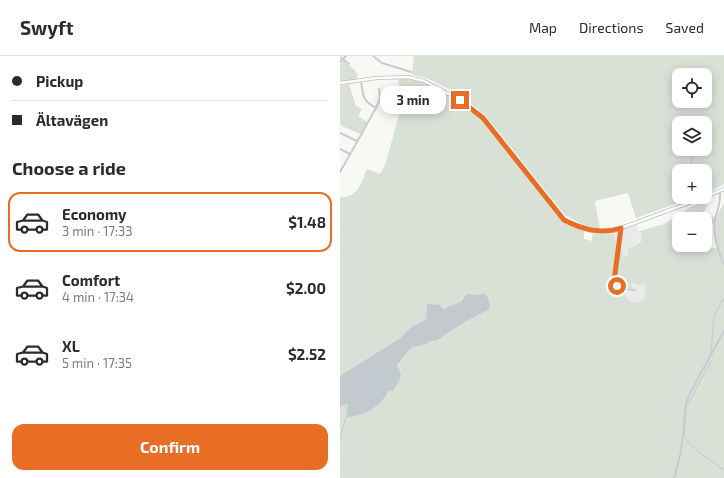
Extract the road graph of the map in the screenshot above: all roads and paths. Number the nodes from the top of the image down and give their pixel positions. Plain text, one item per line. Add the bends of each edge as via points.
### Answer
1 (346, 56) edge
2 (372, 56) edge
3 (341, 59) edge
4 (349, 64) dead end
5 (411, 72) dead end
6 (361, 80) junction
7 (340, 83) edge
8 (379, 89) dead end
9 (376, 108) junction
10 (340, 133) edge
11 (357, 141) junction
12 (340, 149) edge
13 (350, 154) junction
14 (340, 171) edge
15 (724, 189) edge
16 (720, 192) junction
17 (712, 195) edge
18 (686, 204) edge
19 (621, 228) junction
20 (724, 264) edge
21 (635, 290) dead end
22 (724, 331) edge
23 (674, 478) edge

1 - 3 street
2 - 5 street via 382,63
3 - 4 street
6 - 7 main road
6 - 9 street via 366,102
6 - 19 main road via 415,78 460,100 483,118 564,220 598,232
8 - 9 street via 380,98
9 - 11 street
10 - 11 street
11 - 13 street
12 - 13 street
13 - 14 street
15 - 16 main road
16 - 17 main road
16 - 20 street via 715,225 717,247
18 - 19 main road
19 - 21 street via 614,281 619,288
22 - 23 street via 686,404 681,452

